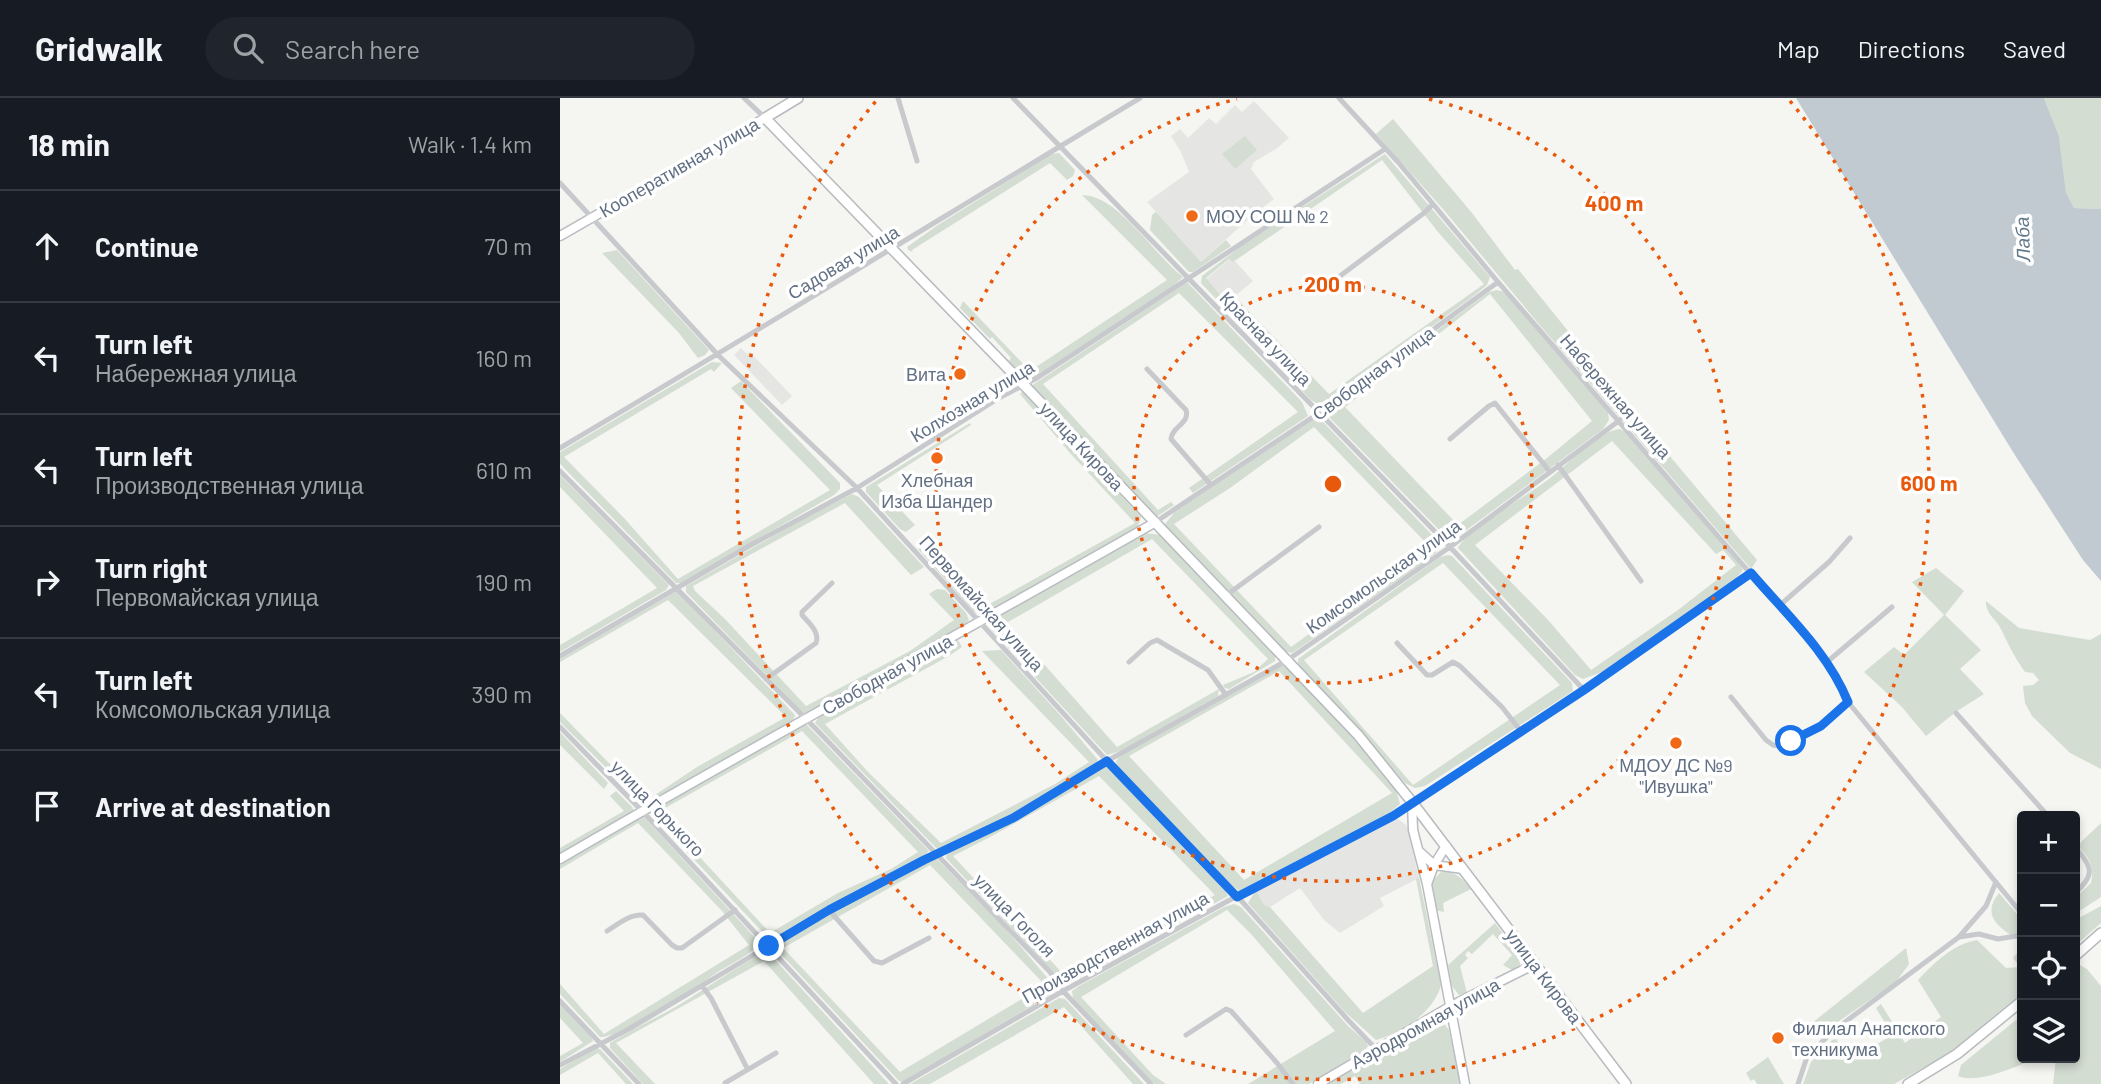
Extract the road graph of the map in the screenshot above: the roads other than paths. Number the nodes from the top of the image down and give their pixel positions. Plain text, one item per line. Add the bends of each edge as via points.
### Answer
1 (744, 98) edge
2 (798, 98) edge
3 (898, 98) edge
4 (1013, 98) edge
5 (1140, 98) edge
6 (1339, 98) edge
7 (765, 118) junction
8 (1059, 146) junction
9 (1385, 149) junction
10 (918, 160) dead end
11 (560, 183) edge
12 (1433, 204) junction
13 (593, 217) junction
14 (560, 236) edge
15 (891, 247) junction
16 (1190, 279) junction
17 (1332, 282) dead end
18 (1498, 282) junction
19 (718, 355) junction
20 (1147, 369) dead end
21 (1023, 384) junction
22 (1319, 413) junction
23 (1619, 420) junction
24 (1450, 439) dead end
25 (560, 448) edge
26 (1558, 465) junction
27 (560, 471) edge
28 (1550, 472) junction
29 (1211, 485) junction
30 (857, 488) junction
31 (1154, 523) junction
32 (1319, 527) dead end
33 (1850, 538) dead end
34 (1450, 547) junction
35 (1751, 573) junction
36 (1641, 581) dead end
37 (832, 583) dead end
38 (677, 588) junction
39 (1224, 597) junction
40 (1779, 606) junction
41 (1892, 607) dead end
42 (980, 623) junction
43 (1397, 643) dead end
44 (560, 656) edge
45 (1286, 661) junction
46 (1129, 662) dead end
47 (1827, 662) junction
48 (766, 679) junction
49 (1584, 690) junction
50 (1226, 695) junction
51 (1731, 696) dead end
52 (1848, 702) junction
53 (1956, 713) dead end
54 (805, 720) junction
55 (560, 727) edge
56 (1520, 730) junction
57 (1107, 761) junction
58 (1412, 802) junction
59 (2044, 811) edge
60 (643, 813) junction
61 (1427, 821) junction
62 (1413, 830) junction
63 (1446, 846) junction
64 (1418, 850) junction
65 (2080, 853) edge
66 (938, 855) junction
67 (560, 859) edge
68 (1434, 865) junction
69 (1463, 869) junction
70 (1996, 883) junction
71 (1427, 884) junction
72 (2080, 887) edge
73 (1237, 897) junction
74 (2017, 908) edge
75 (735, 910) junction
76 (829, 910) junction
77 (607, 931) dead end
78 (2101, 933) edge
79 (2017, 936) edge
80 (929, 937) dead end
81 (1959, 937) junction
82 (769, 946) junction
83 (2080, 952) edge
84 (1533, 965) junction
85 (702, 986) junction
86 (1063, 990) junction
87 (560, 1001) edge
88 (2017, 1005) edge
89 (1451, 1006) junction
90 (1185, 1035) dead end
91 (600, 1042) junction
92 (1377, 1049) junction
93 (776, 1052) dead end
94 (560, 1065) edge
95 (747, 1068) junction
96 (725, 1083) edge
97 (639, 1084) edge
98 (896, 1084) edge
99 (904, 1084) edge
100 (1151, 1084) edge
101 (1293, 1084) edge
102 (1318, 1084) edge
103 (1465, 1084) edge
104 (1626, 1084) edge
105 (1798, 1084) edge
106 (1908, 1084) edge

1 - 7 street, улица Кирова
2 - 7 main road, Кооперативная улица
3 - 10 street
4 - 8 street, Красная улица
5 - 8 street, Садовая улица
6 - 9 street, Набережная улица
7 - 13 street, Кооперативная улица
7 - 15 main road, улица Кирова
8 - 15 street, Садовая улица
8 - 16 street, Красная улица
9 - 12 street, Набережная улица
9 - 16 street, Колхозная улица
11 - 13 street, Первомайская улица
12 - 17 street
12 - 18 street, Набережная улица
13 - 14 street, Кооперативная улица
13 - 19 street, Первомайская улица
15 - 19 street, Садовая улица
15 - 21 main road, улица Кирова
16 - 21 street, Колхозная улица
16 - 22 street, Красная улица
18 - 22 street, Свободная улица
18 - 23 street, Набережная улица
19 - 25 street, Садовая улица
19 - 30 street, Первомайская улица
20 - 29 street via 1186,410 1185,421 1171,439
21 - 30 street, Колхозная улица
21 - 31 main road, улица Кирова
22 - 29 street, Свободная улица
22 - 34 street, Красная улица
23 - 26 street, Комсомольская улица
23 - 35 street, Набережная улица
24 - 28 street via 1496,404
26 - 28 street, Комсомольская улица
26 - 36 street
27 - 38 street, улица Гоголя
28 - 34 street, Комсомольская улица
29 - 31 street, Свободная улица
30 - 38 street, Колхозная улица
30 - 42 street, Первомайская улица
31 - 39 main road, улица Кирова
31 - 42 street, Свободная улица
32 - 39 street
33 - 40 street
34 - 45 street, Комсомольская улица
34 - 49 street, Красная улица
35 - 40 street, Набережная улица
35 - 49 street, Производственная улица
37 - 48 street via 802,612 815,630 816,643
38 - 44 street, Колхозная улица
38 - 48 street, улица Гоголя
39 - 45 main road, улица Кирова
40 - 47 street, Набережная улица
41 - 47 street
42 - 54 street, Свободная улица
42 - 57 street, Первомайская улица
43 - 56 street via 1427,675 1433,676 1453,662
45 - 50 street, Комсомольская улица
45 - 58 main road, улица Кирова via 1357,735
46 - 50 street via 1157,640 1208,670
47 - 52 street, Набережная улица
48 - 54 street, улица Гоголя
49 - 56 street, Производственная улица
50 - 57 street, Комсомольская улица
51 - 52 street via 1766,740 1779,746 1821,726
52 - 70 street, Набережная улица
53 - 59 street
54 - 60 street, Свободная улица
54 - 66 street, улица Гоголя
55 - 60 street, улица Горького
56 - 58 street, Производственная улица
57 - 66 street, Комсомольская улица via 1013,818
57 - 73 street, Первомайская улица
58 - 61 main road, улица Кирова
58 - 62 street
58 - 73 street, Производственная улица
60 - 67 street, Свободная улица
60 - 75 street, улица Горького
61 - 62 street
61 - 63 main road, улица Кирова
62 - 64 street
63 - 68 street
63 - 69 main road, улица Кирова
64 - 68 street
64 - 71 street
65 - 72 street via 2088,863 2089,877
66 - 76 street, Комсомольская улица
66 - 86 street, улица Гоголя
68 - 69 street
68 - 71 street
69 - 84 main road, улица Кирова
70 - 74 street, Набережная улица
70 - 81 street via 1986,906
71 - 89 street
73 - 86 street, Производственная улица
73 - 92 street, Первомайская улица
75 - 77 street via 682,948 672,945 643,915
75 - 82 street, улица Горького
76 - 80 street via 874,961 882,963
76 - 82 street, Комсомольская улица
78 - 83 main road
79 - 81 street
81 - 105 street via 1833,1031 1807,1058
82 - 85 street, Комсомольская улица
82 - 98 street, улица Горького
84 - 89 street, Аэродромная улица
84 - 104 main road, улица Кирова
85 - 91 street, Комсомольская улица
85 - 95 street
86 - 99 street, Производственная улица
86 - 100 street, улица Гоголя
87 - 91 street
88 - 106 main road via 1957,1054
89 - 92 street, Аэродромная улица
89 - 103 street
90 - 101 street via 1226,1009 1231,1011
91 - 94 street, Комсомольская улица
91 - 97 street
92 - 102 street, Аэродромная улица
93 - 95 street
95 - 96 street

